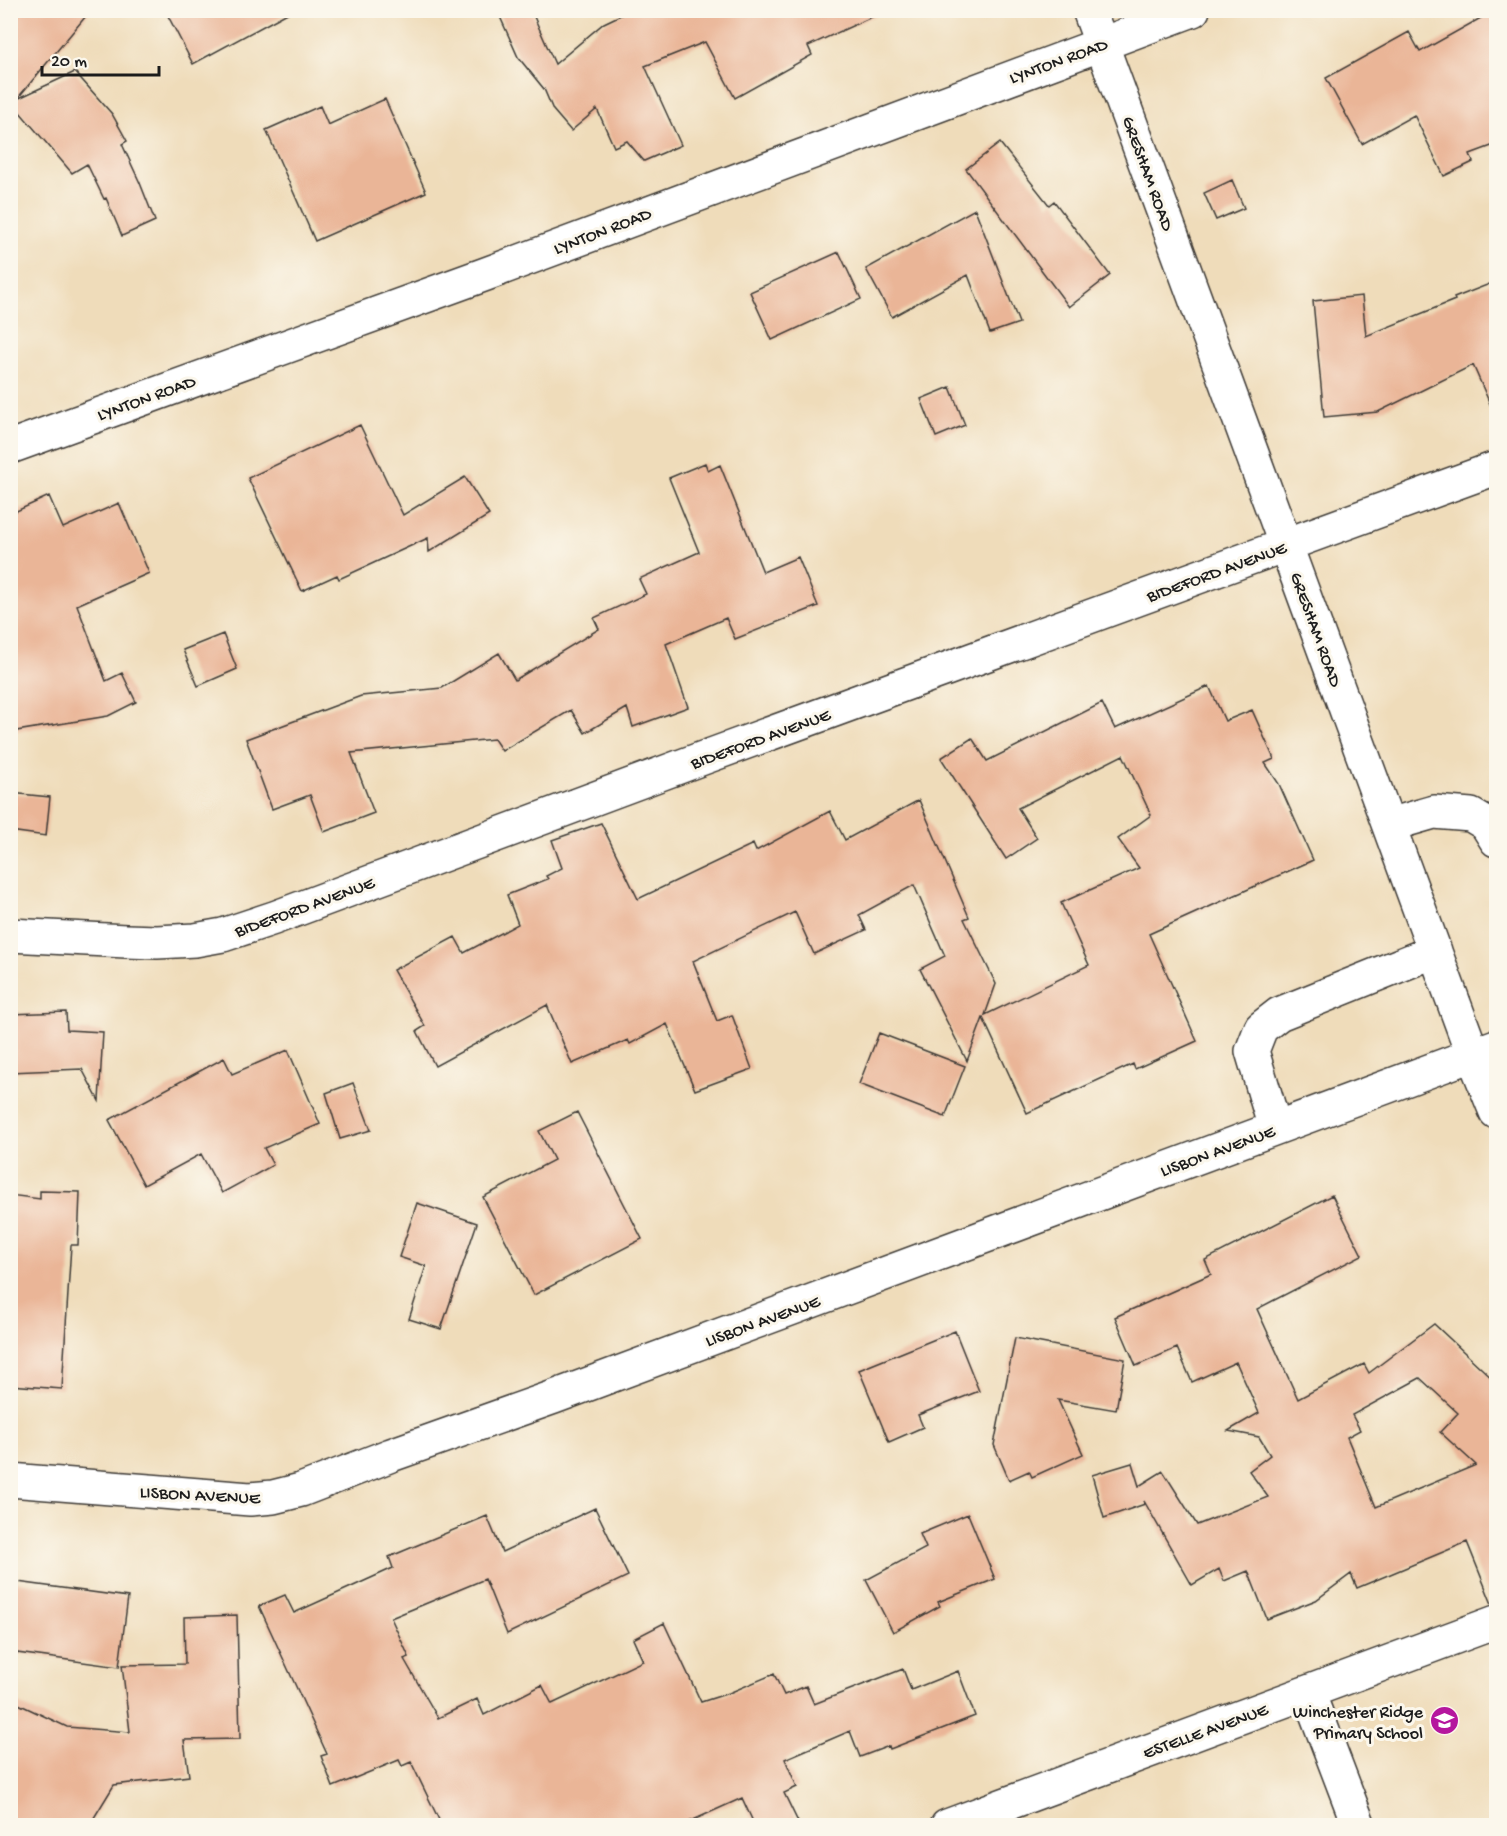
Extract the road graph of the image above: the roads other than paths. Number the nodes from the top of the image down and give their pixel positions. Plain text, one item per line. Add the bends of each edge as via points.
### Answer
1 (1089, 10) edge
2 (1193, 10) edge
3 (1102, 44) junction
4 (10, 447) edge
5 (1497, 468) edge
6 (1286, 546) junction
7 (1389, 825) junction
8 (1497, 840) edge
9 (10, 935) edge
10 (1436, 951) junction
11 (1485, 1050) edge
12 (1497, 1112) edge
13 (1275, 1128) junction
14 (10, 1480) edge
15 (1497, 1622) edge
16 (1308, 1692) junction
17 (946, 1826) edge
18 (1359, 1826) edge

1 - 3 street, GRESHAM ROAD
2 - 3 street, LYNTON ROAD
3 - 4 street, LYNTON ROAD
3 - 6 street, GRESHAM ROAD
5 - 6 street, BIDEFORD AVENUE
6 - 7 street, GRESHAM ROAD
6 - 9 street, BIDEFORD AVENUE via 223,935 157,942
7 - 8 street via 1434,812 1471,815 1486,824
7 - 10 street, GRESHAM ROAD
10 - 11 street, GRESHAM ROAD
10 - 13 street via 1279,1014 1261,1028 1252,1051
11 - 12 street, GRESHAM ROAD
11 - 13 street, LISBON AVENUE
13 - 14 street, LISBON AVENUE via 301,1490 250,1499
15 - 16 street, ESTELLE AVENUE
16 - 17 street, ESTELLE AVENUE
16 - 18 street

